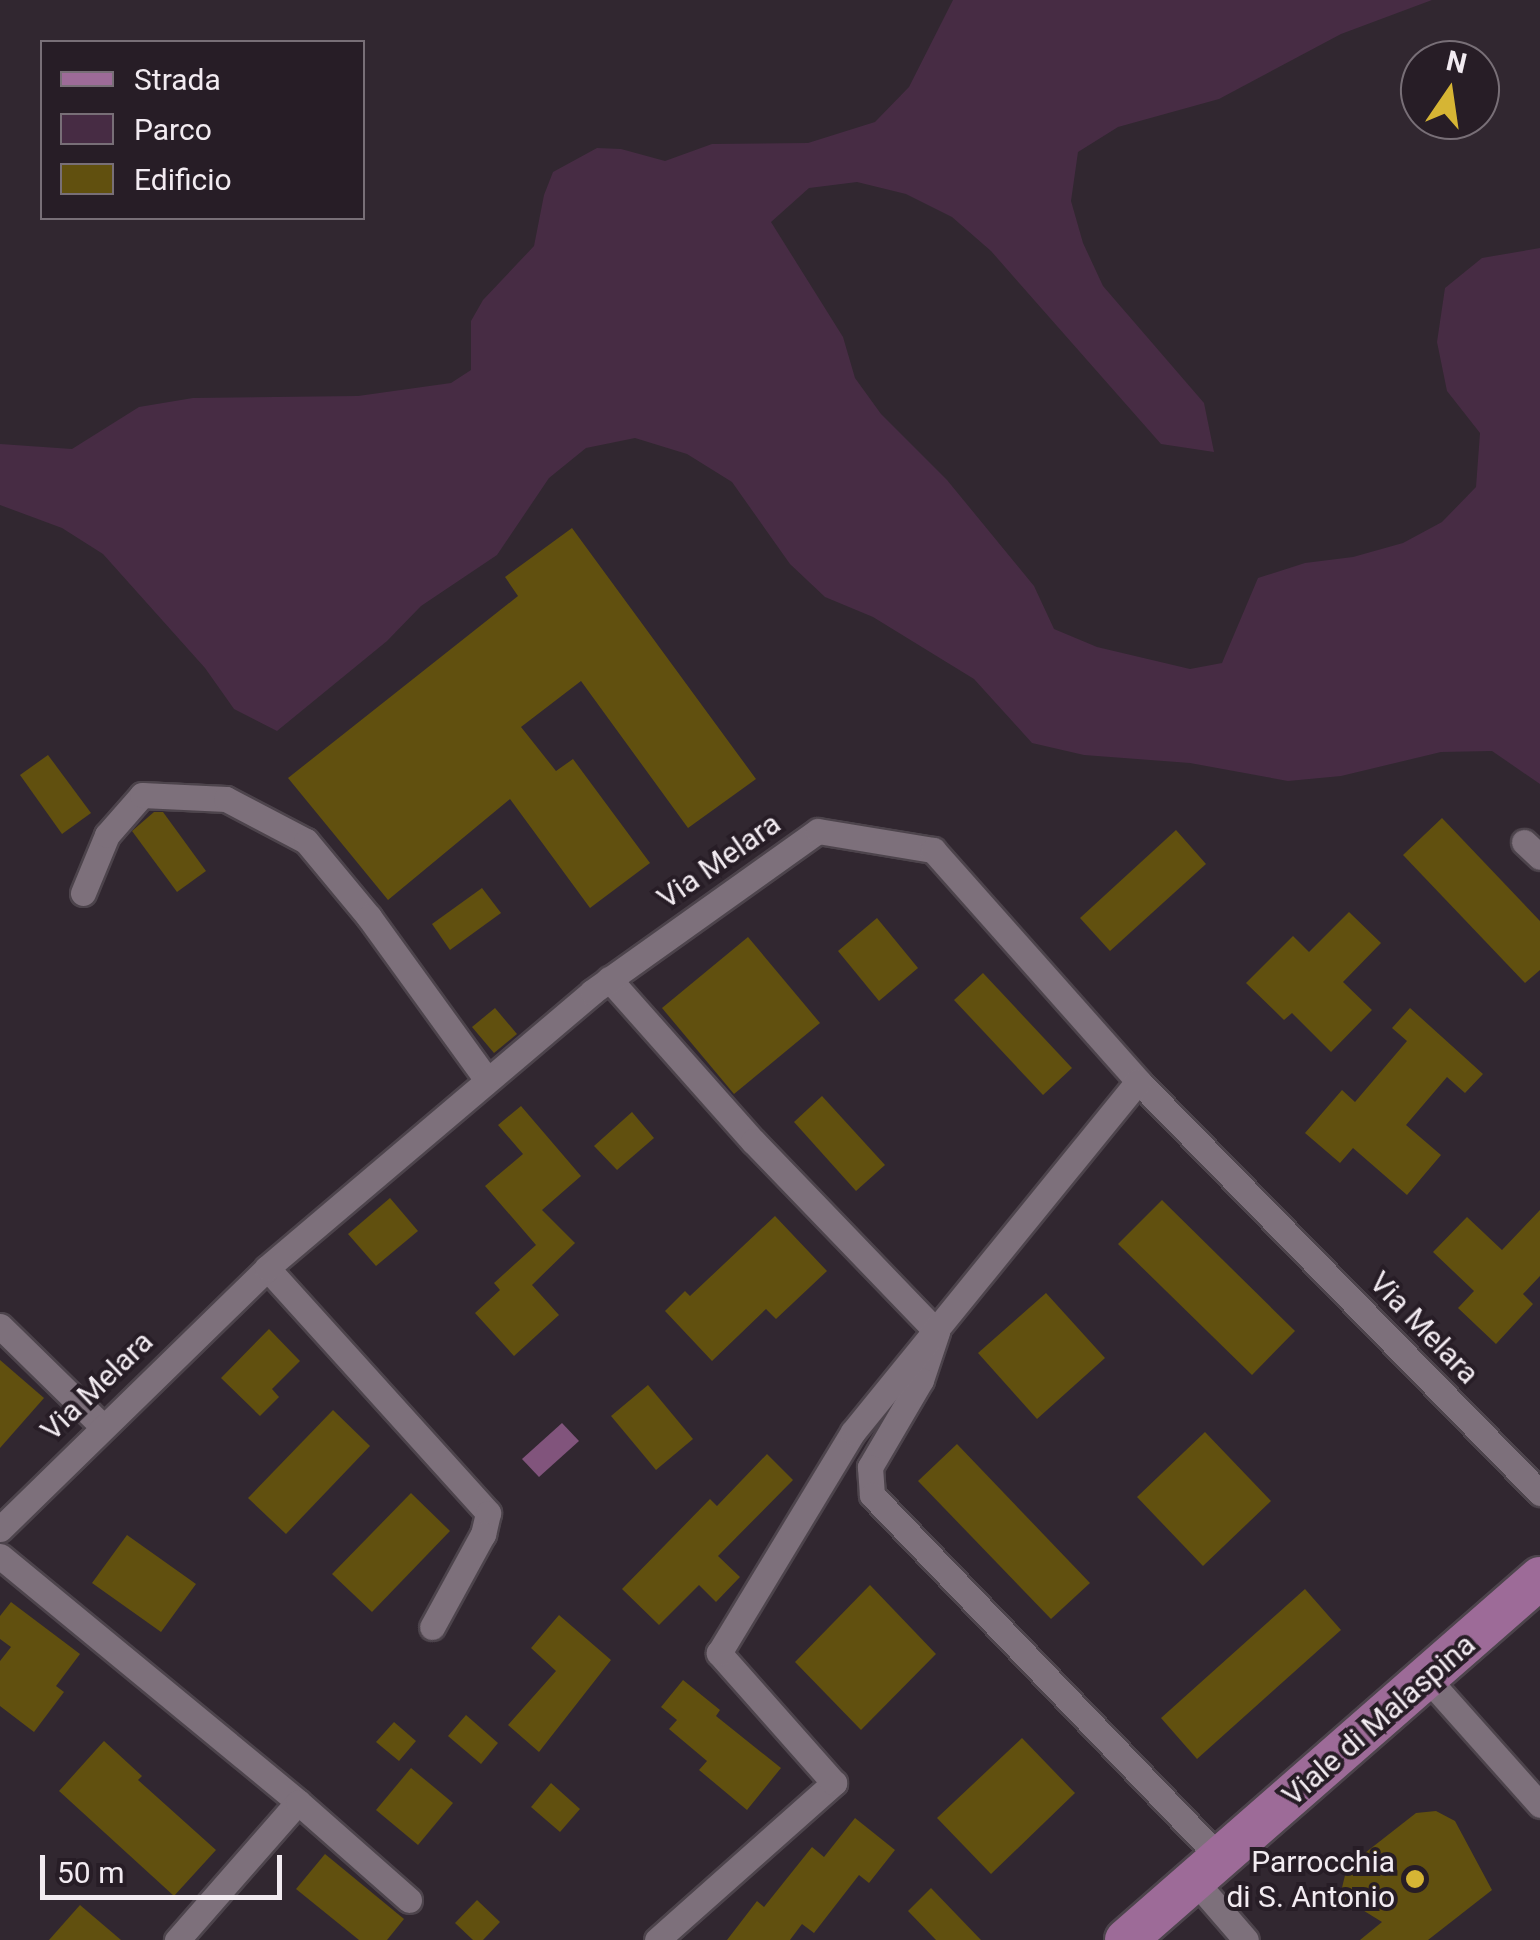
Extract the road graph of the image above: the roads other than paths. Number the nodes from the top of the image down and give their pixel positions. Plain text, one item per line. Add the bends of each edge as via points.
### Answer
1 (83, 894) dead end
2 (608, 980) junction
3 (487, 1080) junction
4 (1138, 1082) junction
5 (267, 1268) junction
6 (0, 1326) edge
7 (936, 1332) junction
8 (102, 1426) junction
9 (1540, 1492) edge
10 (0, 1528) edge
11 (0, 1556) edge
12 (1540, 1578) edge
13 (432, 1627) dead end
14 (1427, 1678) junction
15 (298, 1802) junction
16 (1540, 1806) edge
17 (1207, 1869) junction
18 (409, 1900) dead end
19 (177, 1940) edge
20 (656, 1940) edge
21 (1126, 1940) edge
22 (1246, 1940) edge

1 - 3 street via 107,835 142,795 226,799 306,841
2 - 3 street, Via Melara
2 - 4 street, Via Melara via 818,830 932,850
2 - 7 street
3 - 5 street, Via Melara
4 - 7 street
4 - 9 street, Via Melara
5 - 8 street, Via Melara
5 - 13 street via 488,1513
6 - 8 street
7 - 17 street via 921,1380 870,1467 872,1495
7 - 20 street via 854,1432 719,1654 834,1783
8 - 10 street, Via Melara
11 - 15 street
12 - 14 main road, Viale di Malaspina
14 - 16 street
14 - 17 main road, Viale di Malaspina
15 - 18 street
15 - 19 street
17 - 21 main road, Viale di Malaspina
17 - 22 street

